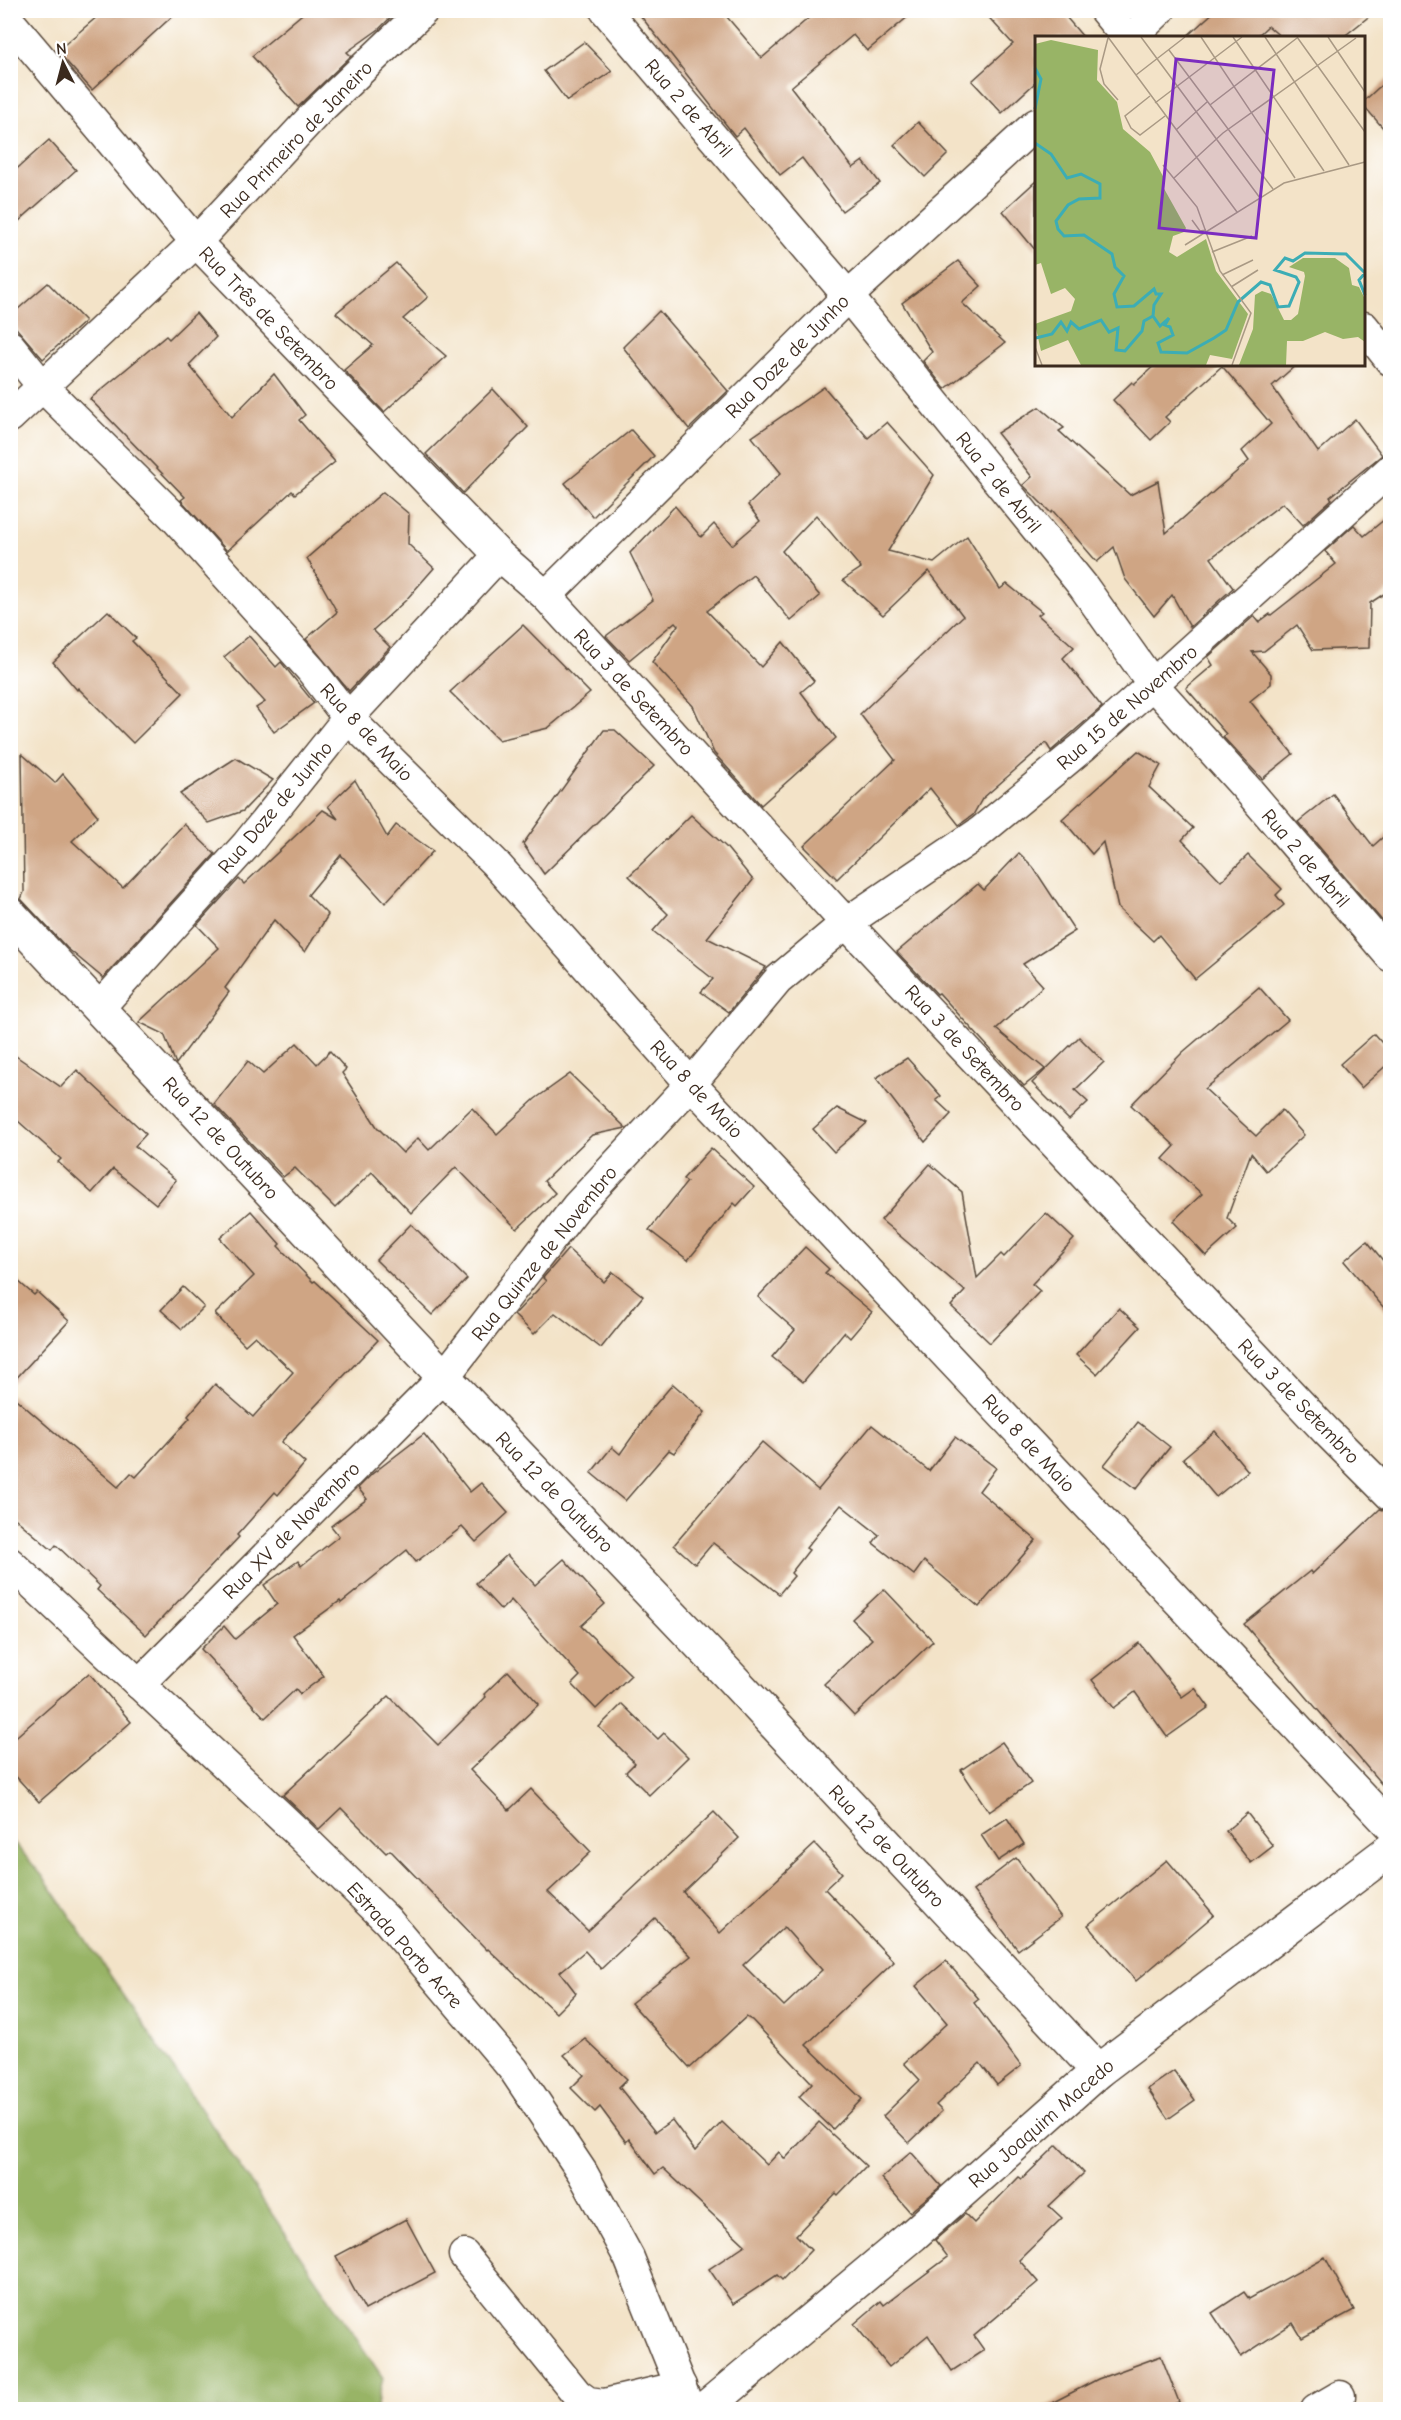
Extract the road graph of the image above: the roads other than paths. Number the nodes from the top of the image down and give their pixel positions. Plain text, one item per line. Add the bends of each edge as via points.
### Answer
1 (424, 10) edge
2 (605, 10) edge
3 (1104, 10) edge
4 (1160, 10) edge
5 (10, 22) edge
6 (1127, 36) edge
7 (1131, 36) edge
8 (1035, 125) edge
9 (196, 242) junction
10 (848, 296) junction
11 (1365, 328) edge
12 (10, 346) edge
13 (1390, 360) edge
14 (43, 387) junction
15 (10, 417) edge
16 (1390, 470) edge
17 (499, 555) junction
18 (546, 596) junction
19 (1154, 686) junction
20 (348, 718) junction
21 (10, 914) edge
22 (846, 923) junction
23 (1390, 956) edge
24 (100, 1007) junction
25 (691, 1084) junction
26 (444, 1377) junction
27 (1390, 1494) edge
28 (10, 1563) edge
29 (139, 1683) junction
30 (1390, 1827) edge
31 (1390, 1850) edge
32 (1098, 2071) junction
33 (464, 2254) dead end
34 (691, 2402) edge

1 - 9 street, Rua Primeiro de Janeiro via 317,112
2 - 10 street, Rua 2 de Abril
3 - 6 street
4 - 7 street
5 - 9 street, Rua Três de Setembro
8 - 10 street, Rua Doze de Junho
9 - 14 street, Rua Primeiro de Janeiro
9 - 17 street, Rua Três de Setembro
10 - 18 street, Rua Doze de Junho
10 - 19 street, Rua 2 de Abril via 1083,586
11 - 13 street
12 - 14 street, Rua 8 de Maio
14 - 15 street, Rua Primeiro de Janeiro
14 - 20 street, Rua 8 de Maio via 175,518 311,670
16 - 19 street, Rua 15 de Novembro
17 - 18 street, Rua Três de Setembro
17 - 20 street, Rua Doze de Junho
18 - 22 street, Rua 3 de Setembro
19 - 22 street, Rua 15 de Novembro via 980,832
19 - 23 street, Rua 2 de Abril
20 - 24 street, Rua Doze de Junho via 247,844
20 - 25 street, Rua 8 de Maio via 494,862
21 - 24 street, Rua 12 de Outubro
22 - 25 street, Rua Quinze de Novembro via 778,980
22 - 27 street, Rua 3 de Setembro
24 - 26 street, Rua 12 de Outubro
25 - 26 street, Rua Quinze de Novembro via 577,1206
25 - 30 street, Rua 8 de Maio
26 - 29 street, Rua XV de Novembro
26 - 32 street, Rua 12 de Outubro
28 - 29 street, Estrada Porto Acre
29 - 34 street, Estrada Porto Acre via 388,1921 514,2070 582,2172 629,2258
31 - 32 street, Rua Joaquim Macedo
32 - 34 street, Rua Joaquim Macedo via 913,2235
33 - 34 street via 577,2394 588,2402

